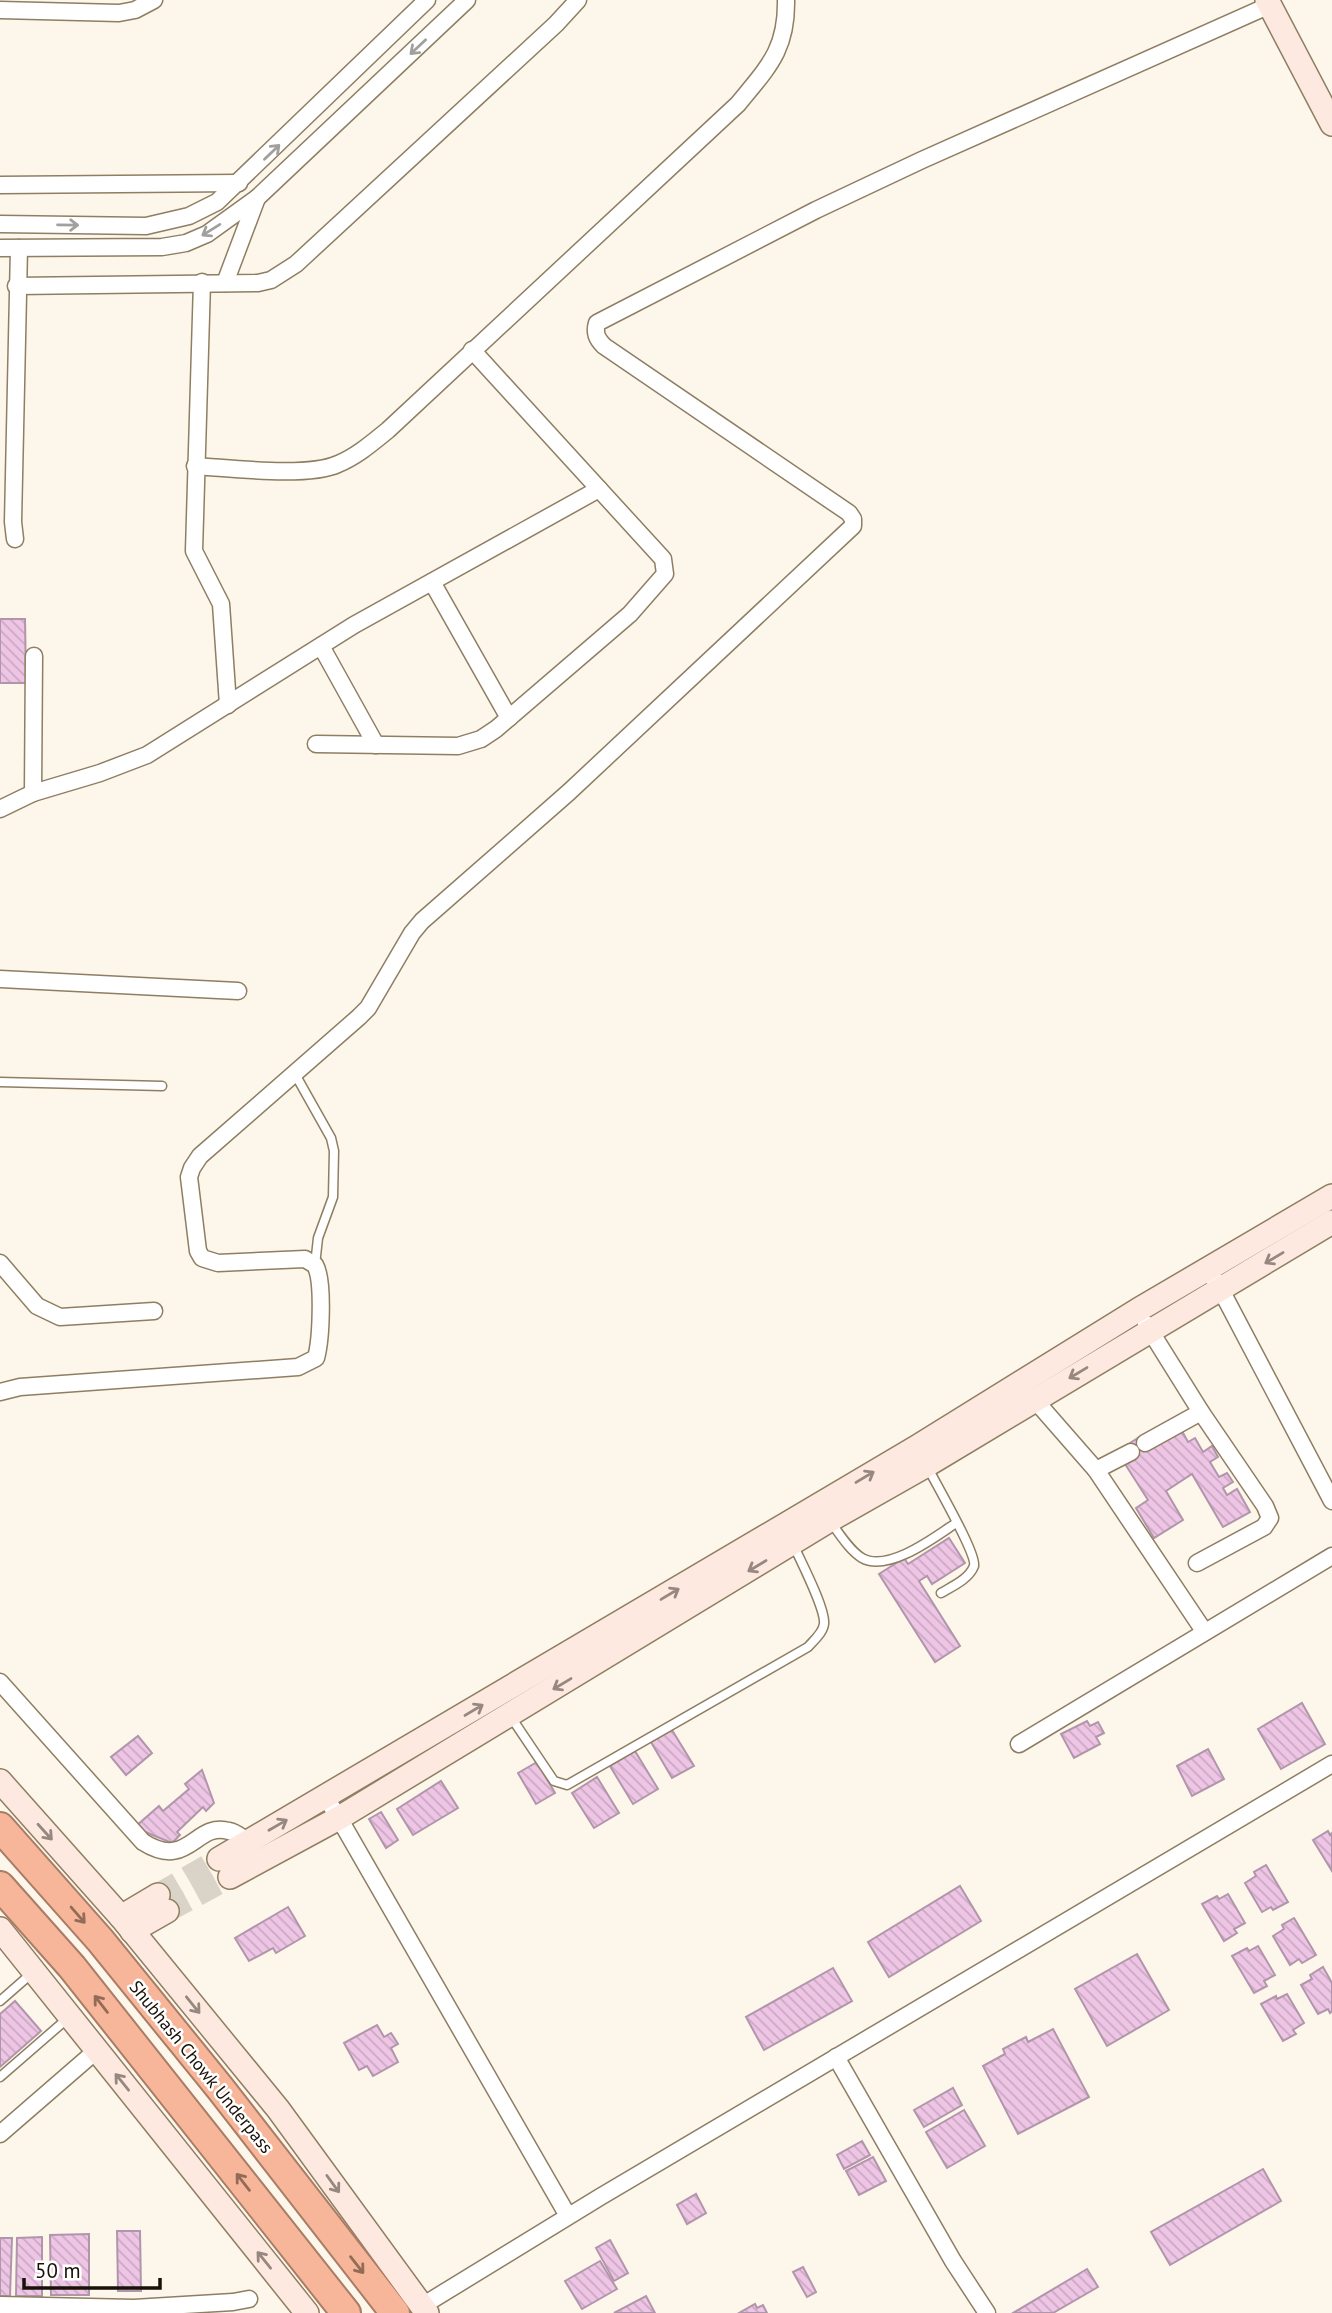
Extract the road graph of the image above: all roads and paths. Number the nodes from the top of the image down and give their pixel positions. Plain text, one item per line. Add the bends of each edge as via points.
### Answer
1 (154, 0) edge
2 (427, 0) edge
3 (467, 0) edge
4 (578, 0) edge
5 (786, 0) edge
6 (1269, 2) edge
7 (0, 10) edge
8 (1332, 124) edge
9 (239, 183) junction
10 (0, 185) edge
11 (257, 198) junction
12 (0, 224) edge
13 (0, 248) edge
14 (19, 248) junction
15 (202, 282) junction
16 (225, 283) junction
17 (16, 286) junction
18 (471, 350) junction
19 (195, 466) junction
20 (599, 489) junction
21 (15, 540) dead end
22 (432, 582) junction
23 (321, 646) junction
24 (34, 656) dead end
25 (228, 705) junction
26 (509, 718) junction
27 (316, 744) dead end
28 (376, 745) junction
29 (33, 793) junction
30 (0, 809) edge
31 (0, 979) edge
32 (238, 991) dead end
33 (295, 1074) junction
34 (0, 1082) edge
35 (162, 1086) dead end
36 (1332, 1196) edge
37 (1332, 1222) edge
38 (0, 1263) edge
39 (315, 1265) junction
40 (1208, 1270) junction
41 (1221, 1290) junction
42 (1138, 1310) junction
43 (154, 1311) dead end
44 (1149, 1331) junction
45 (0, 1392) edge
46 (1034, 1399) junction
47 (1201, 1412) junction
48 (1145, 1443) dead end
49 (1131, 1452) dead end
50 (922, 1456) junction
51 (1096, 1470) junction
52 (1332, 1501) edge
53 (830, 1520) junction
54 (956, 1523) junction
55 (793, 1544) junction
56 (1332, 1556) edge
57 (1197, 1563) dead end
58 (941, 1593) dead end
59 (1203, 1631) junction
60 (0, 1682) edge
61 (510, 1716) junction
62 (1019, 1744) dead end
63 (1332, 1764) edge
64 (0, 1781) edge
65 (326, 1798) junction
66 (339, 1818) junction
67 (0, 1827) edge
68 (248, 1842) junction
69 (0, 1886) edge
70 (163, 1903) tunnel mouth
71 (126, 1924) junction
72 (0, 1930) edge
73 (34, 1971) junction
74 (0, 2001) edge
75 (70, 2016) junction
76 (97, 2050) junction
77 (836, 2057) junction
78 (0, 2077) edge
79 (0, 2134) edge
80 (568, 2216) junction
81 (249, 2299) dead end
82 (0, 2305) edge
83 (211, 2308) edge
84 (24, 2309) edge
85 (135, 2310) edge
86 (415, 2311) edge
87 (307, 2313) edge
88 (346, 2313) edge
89 (987, 2313) edge

1 - 7 street via 119,13
9 -> 2 street
3 -> 11 street
4 - 16 street via 296,264 271,280
5 - 18 street via 787,25 780,48 738,104
6 - 8 street
6 - 33 street via 816,210 597,323 595,331 604,346 849,513 853,526 569,792 422,921 368,1008
9 - 10 street
12 -> 9 street via 146,226 189,216 217,202
11 -> 14 street via 207,234 186,243
11 - 16 street
13 - 14 street
14 - 17 street
15 - 16 street
15 - 17 street
15 - 19 street
17 - 21 street
18 - 19 street via 388,430 337,465 312,471
18 - 20 street
19 - 25 street via 194,551 221,604
20 - 22 street
20 - 26 street via 663,559 665,574 629,614
22 - 23 street
22 - 26 street
23 - 25 street
23 - 28 street
24 - 29 street
25 - 29 street via 147,755
26 - 28 street via 481,739 458,746
27 - 28 street
29 - 30 street
31 - 32 street
33 - 39 lane via 334,1151 333,1197 318,1238
33 - 39 street via 200,1156 192,1168 190,1185 202,1258 218,1263 305,1259
34 - 35 lane
36 - 40 street
37 -> 41 street
38 - 43 street via 37,1306 60,1317
39 - 45 street via 321,1343 316,1358 306,1364
40 - 41 street
40 - 42 street
41 - 44 street
41 - 52 street
42 - 44 street
42 - 50 street
44 -> 46 street
44 - 47 street
46 - 50 street
46 - 51 street
47 - 48 street
47 - 57 street via 1270,1518 1264,1527
49 - 51 street
50 - 53 street
50 - 54 lane
65 -> 50 street
51 - 59 street
53 - 54 lane via 861,1557 876,1563 913,1550
53 - 55 street
54 - 58 lane via 975,1560 968,1576
55 -> 61 street
55 - 61 lane via 824,1623 807,1647 566,1785 554,1781
56 - 59 street
59 - 62 street
60 - 68 street via 143,1842 172,1853 220,1829
61 - 66 street
63 - 77 street
64 -> 71 street
65 - 66 street
68 -> 65 street
66 - 68 street via 225,1868
66 - 80 street
67 -> 86 highway, Shubhash Chowk Underpass
88 -> 69 highway via 72,1967
70 - 71 street
71 -> 86 street via 278,2109
72 - 73 street
73 - 74 lane
73 - 75 street
75 - 76 street
75 - 78 lane
76 - 79 street
87 -> 76 street
77 - 80 street
77 - 89 street
80 - 86 street
81 - 83 street
82 - 84 street
83 - 85 street
84 - 85 street

